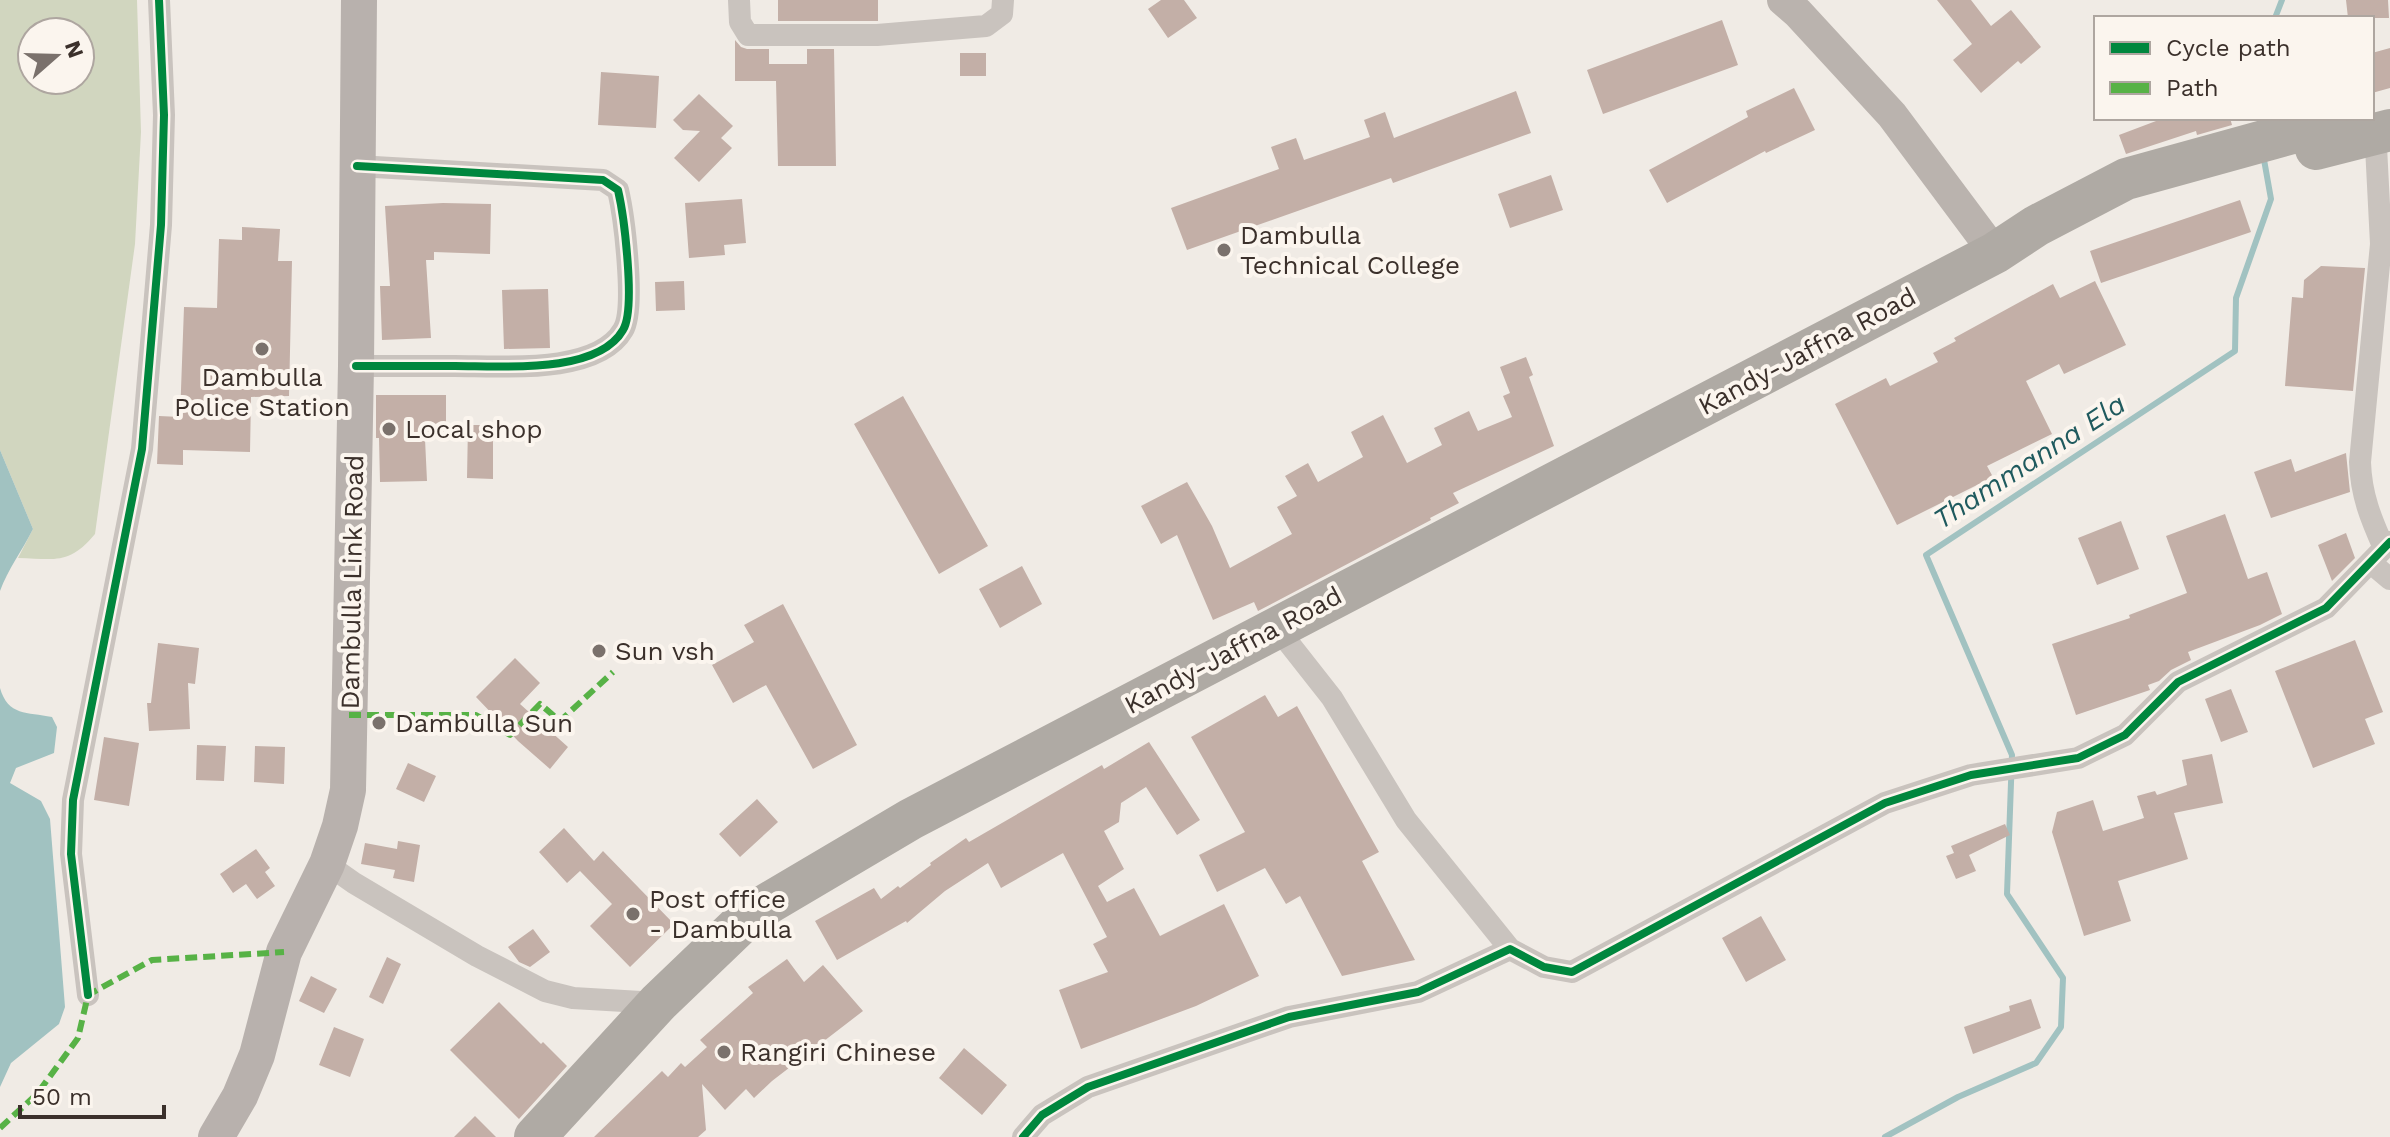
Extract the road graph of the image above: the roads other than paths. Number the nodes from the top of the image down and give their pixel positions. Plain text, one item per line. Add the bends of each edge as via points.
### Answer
1 (159, 0) edge
2 (359, 0) edge
3 (739, 0) edge
4 (1003, 0) edge
5 (1783, 0) edge
6 (2375, 120) edge
7 (357, 166) junction
8 (1995, 253) junction
9 (356, 366) junction
10 (2382, 551) edge
11 (2390, 579) edge
12 (1277, 628) junction
13 (327, 864) junction
14 (1510, 949) junction
15 (88, 995) dead end
16 (658, 1003) junction
17 (216, 1137) edge
18 (535, 1137) edge
19 (1023, 1137) edge

1 - 15 street via 161,225 142,449 73,800 71,854
2 - 7 main road, Dambulla Link Road
3 - 4 street via 740,22 748,35 877,35 986,26 1002,14
5 - 8 street via 1892,115
6 - 8 highway, Kandy-Jaffna Road via 2235,161
6 - 10 street via 2381,244 2360,462 2362,493
7 - 9 main road, Dambulla Link Road
7 - 9 street via 603,180 618,190 623,211 629,308 614,343 571,361 535,366
8 - 12 highway, Kandy-Jaffna Road
9 - 13 main road, Dambulla Link Road via 348,790
10 - 11 street
10 - 14 street via 2326,608 2178,682 2125,735 2078,758 1971,775 1885,803 1572,972 1544,967
12 - 14 street via 1332,698 1406,820
12 - 16 highway, Kandy-Jaffna Road via 805,879 752,913
13 - 16 street via 545,991 573,998
13 - 17 main road, Dambulla Link Road via 284,952 257,1055
14 - 19 street via 1418,992 1289,1017 1088,1087 1042,1115
16 - 18 highway, Kandy-Jaffna Road

